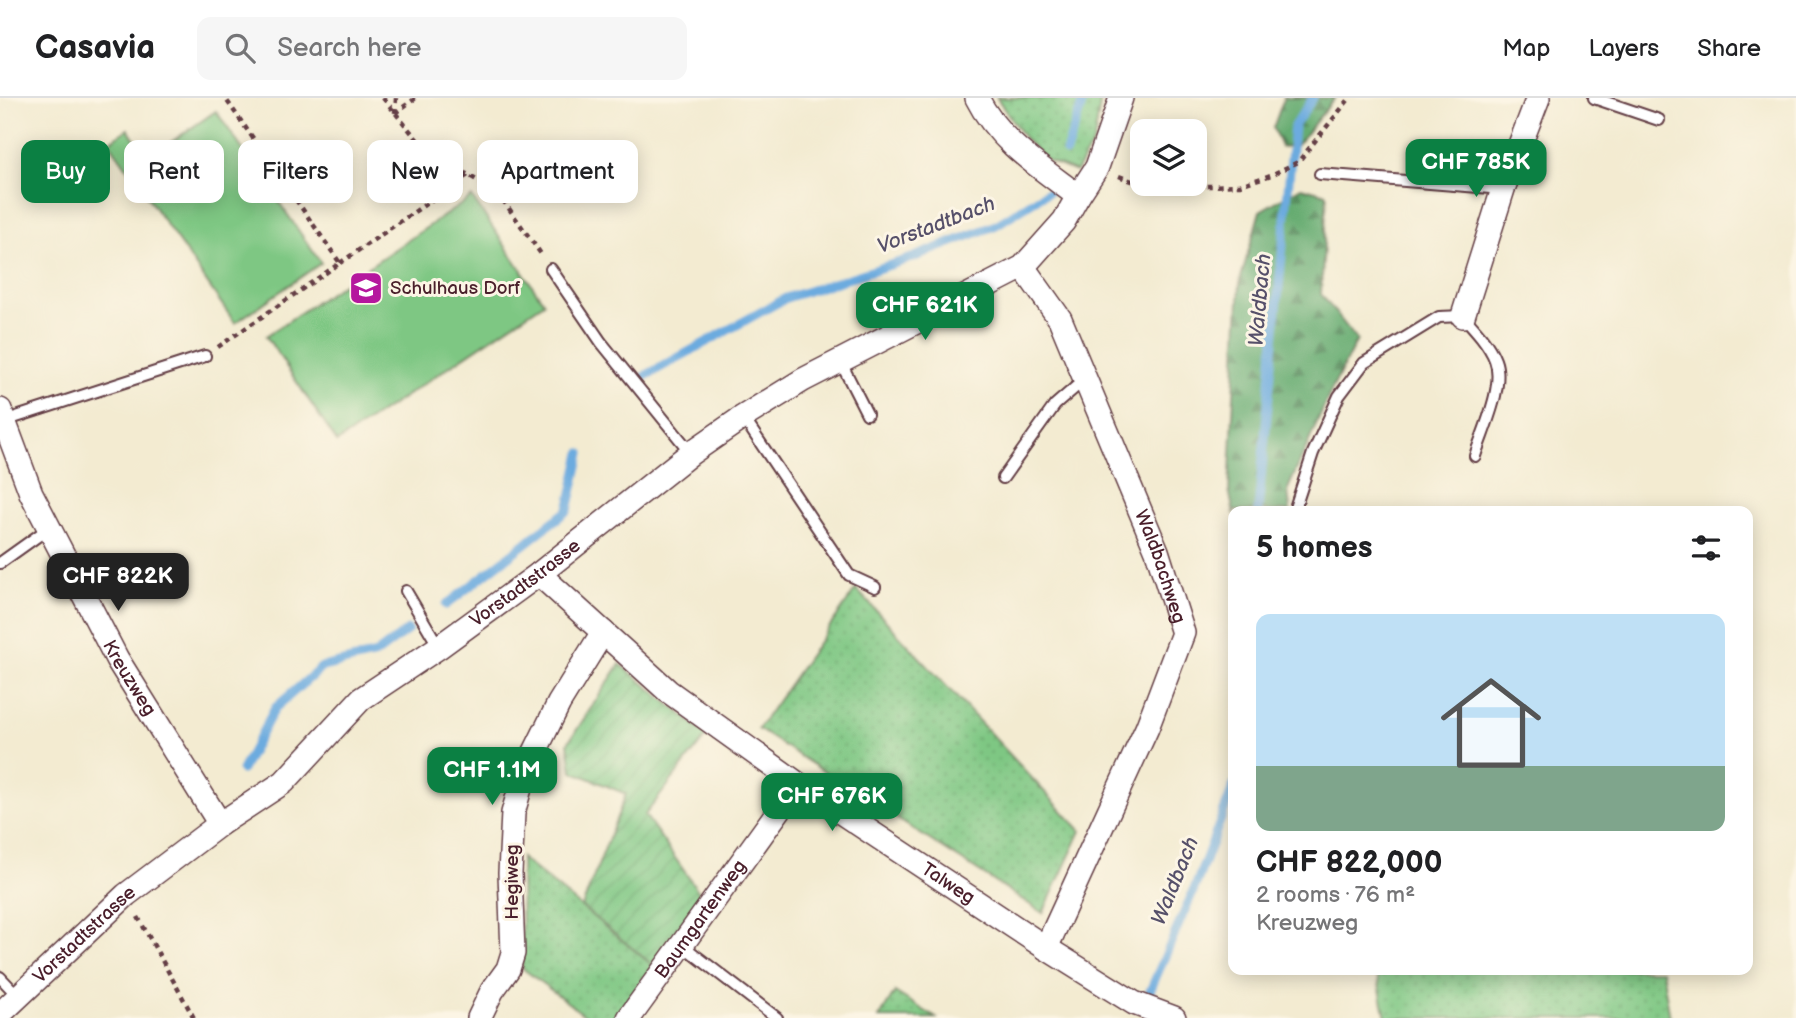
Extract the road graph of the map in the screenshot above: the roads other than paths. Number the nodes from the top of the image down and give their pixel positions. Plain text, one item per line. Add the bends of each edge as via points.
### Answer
1 (977, 98) edge
2 (1121, 98) edge
3 (1538, 98) edge
4 (1594, 98) edge
5 (1659, 120) dead end
6 (1320, 174) dead end
7 (1503, 189) junction
8 (1077, 196) junction
9 (1023, 267) junction
10 (551, 269) road end
11 (1463, 316) junction
12 (205, 356) road end
13 (840, 361) junction
14 (1085, 379) junction
15 (867, 414) dead end
16 (2, 416) edge
17 (743, 417) junction
18 (691, 453) junction
19 (1475, 456) dead end
20 (1003, 478) dead end
21 (1296, 506) edge
22 (49, 528) junction
23 (0, 563) edge
24 (539, 574) junction
25 (875, 587) dead end
26 (407, 591) dead end
27 (603, 632) junction
28 (439, 647) junction
29 (798, 784) junction
30 (220, 824) junction
31 (682, 945) junction
32 (1046, 948) junction
33 (0, 977) edge
34 (19, 997) junction
35 (0, 1014) edge
36 (1162, 1016) edge
37 (479, 1018) edge
38 (629, 1018) edge
39 (778, 1018) edge

1 - 8 street via 1011,145
2 - 8 street, Vorstadtstrasse via 1097,167
3 - 7 street
4 - 5 lane
6 - 7 lane
7 - 11 street
8 - 9 street, Vorstadtstrasse via 1064,221
9 - 13 street, Vorstadtstrasse
9 - 14 street, Waldbachweg via 1060,319
10 - 18 lane via 601,342
11 - 19 lane via 1495,361 1499,383
11 - 21 lane via 1439,317 1364,363 1339,396
12 - 16 lane
13 - 15 lane
13 - 17 street, Vorstadtstrasse
14 - 20 lane via 1055,405
14 - 32 street, Waldbachweg via 1157,551 1183,633 1147,728
16 - 22 street, Kreuzweg
17 - 18 street, Vorstadtstrasse
17 - 25 lane via 849,575
18 - 24 street, Vorstadtstrasse
22 - 23 lane
22 - 30 street, Kreuzweg via 117,659
24 - 27 street, Talweg
24 - 28 street, Vorstadtstrasse
26 - 28 lane
27 - 29 street, Talweg via 668,691
27 - 37 street, Hegiweg via 559,703 524,774 513,813 513,953 509,970
28 - 30 street, Vorstadtstrasse via 361,699 284,782
29 - 31 street, Baumgartenweg
29 - 32 street, Talweg
30 - 34 street, Vorstadtstrasse via 126,895
31 - 38 street, Baumgartenweg
31 - 39 lane
32 - 36 street, Talweg
33 - 34 lane
34 - 35 street, Vorstadtstrasse

